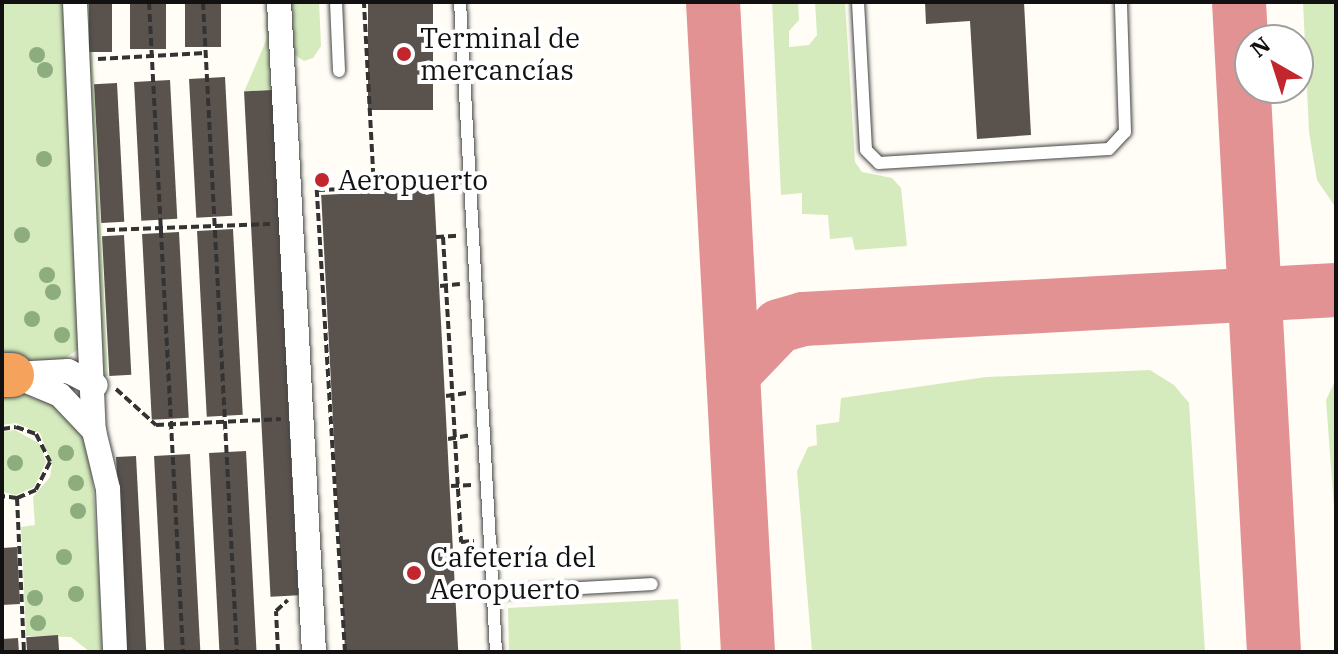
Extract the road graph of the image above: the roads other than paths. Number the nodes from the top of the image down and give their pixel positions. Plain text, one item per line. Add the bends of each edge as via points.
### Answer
1 (75, 2) edge
2 (279, 2) edge
3 (336, 2) edge
4 (460, 2) edge
5 (858, 2) edge
6 (1121, 2) edge
7 (339, 71) dead end
8 (7, 375) edge
9 (104, 385) junction
10 (94, 431) junction
11 (652, 584) dead end
12 (493, 593) junction
13 (115, 652) edge
14 (314, 652) edge
15 (496, 652) edge

1 - 9 street
2 - 14 street
3 - 7 lane
4 - 12 lane
5 - 6 lane via 866,150 879,163 1109,149 1125,132
8 - 9 street via 58,370
8 - 10 street via 60,395
9 - 10 street
10 - 13 street via 108,489
11 - 12 lane
12 - 15 lane

